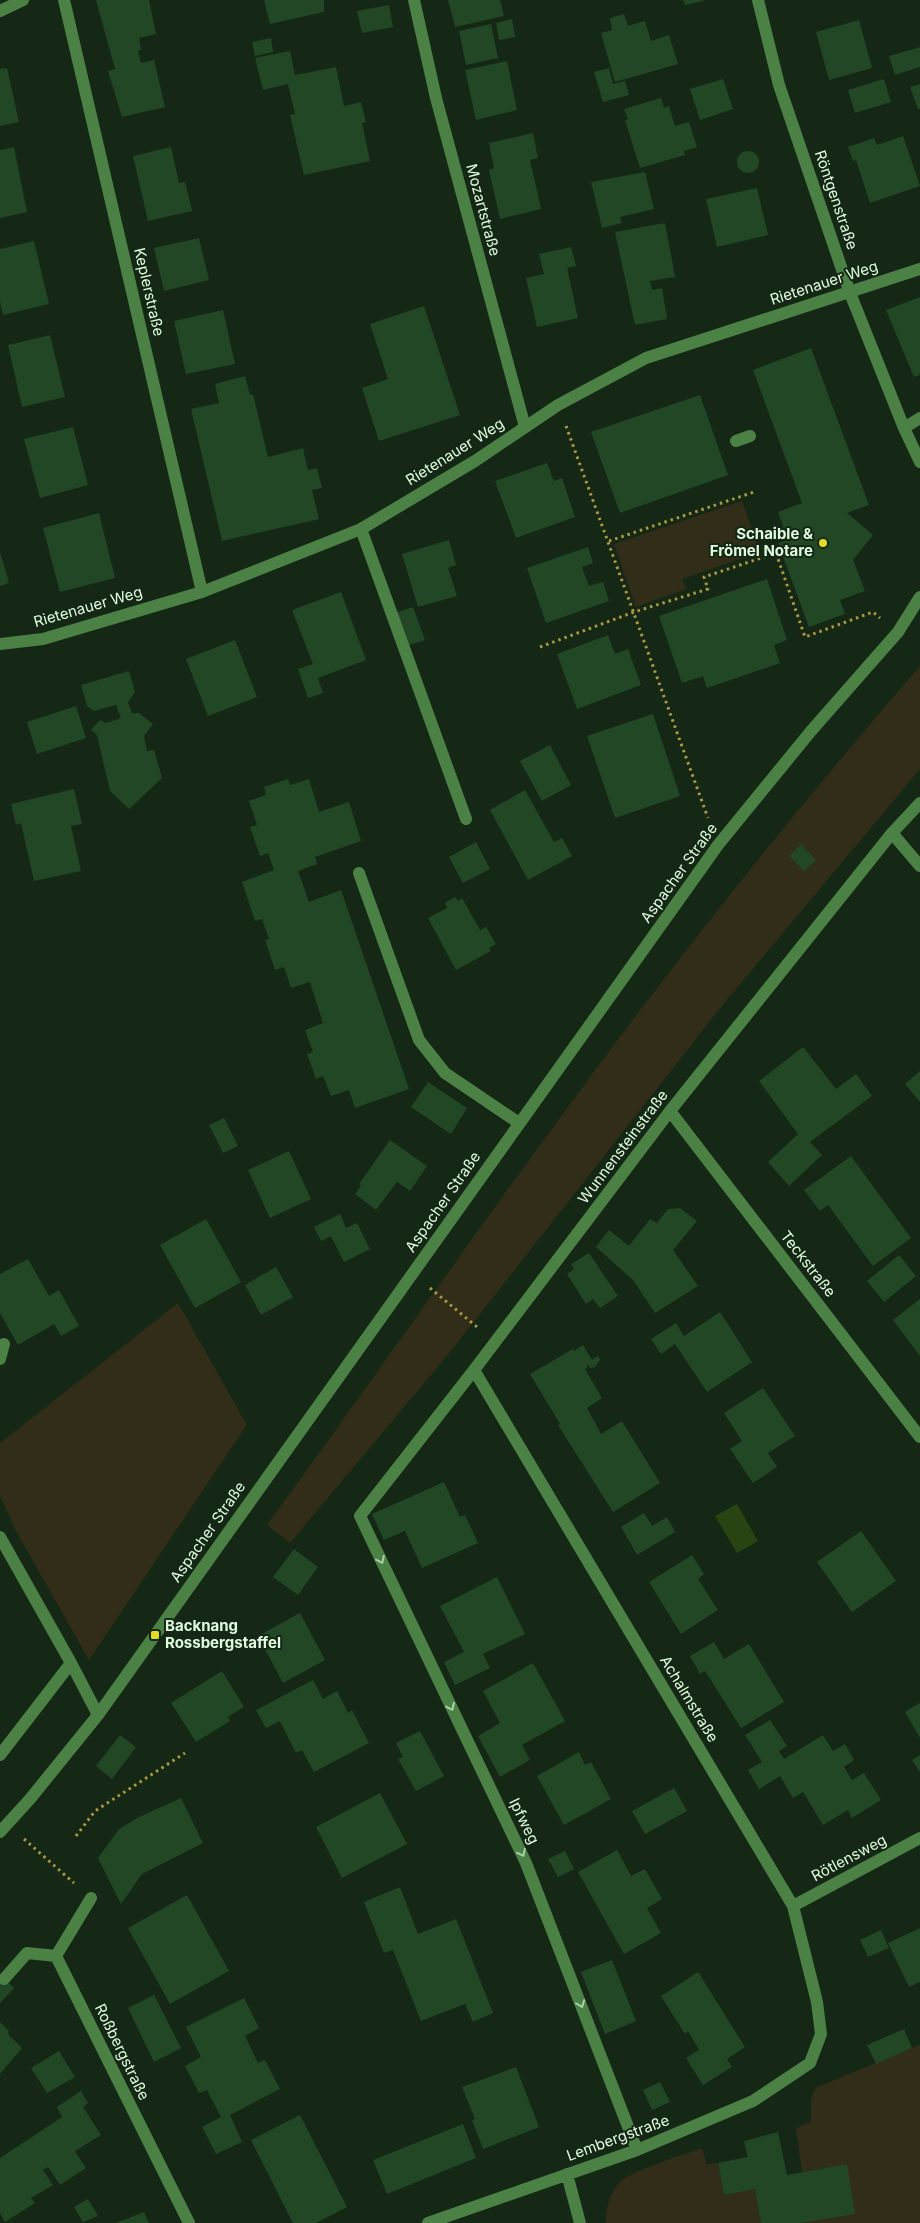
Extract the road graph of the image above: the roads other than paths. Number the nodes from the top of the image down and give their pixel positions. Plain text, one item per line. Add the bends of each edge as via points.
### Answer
1 (23, 0) edge
2 (64, 0) edge
3 (414, 0) edge
4 (758, 0) edge
5 (0, 11) edge
6 (920, 269) edge
7 (850, 293) junction
8 (920, 418) edge
9 (525, 427) junction
10 (904, 428) junction
11 (750, 436) dead end
12 (736, 441) dead end
13 (920, 462) edge
14 (361, 529) junction
15 (202, 592) junction
16 (920, 597) edge
17 (0, 644) edge
18 (920, 803) edge
19 (466, 819) dead end
20 (892, 833) junction
21 (920, 866) edge
22 (359, 873) dead end
23 (670, 1111) junction
24 (519, 1122) junction
25 (4, 1344) dead end
26 (0, 1359) edge
27 (474, 1370) junction
28 (920, 1437) edge
29 (360, 1516) joint
30 (0, 1537) edge
31 (71, 1663) junction
32 (98, 1715) junction
33 (0, 1755) edge
34 (0, 1832) edge
35 (920, 1838) edge
36 (91, 1898) road end
37 (794, 1906) junction
38 (56, 1956) junction
39 (4, 1979) dead end
40 (810, 2063) joint
41 (637, 2150) junction
42 (567, 2174) junction
43 (190, 2223) edge
44 (428, 2223) edge
45 (580, 2223) edge

1 - 5 street
2 - 15 street, Keplerstraße
3 - 9 street, Mozartstraße via 436,98
4 - 7 street, Röntgenstraße via 779,85
6 - 7 street, Rietenauer Weg
7 - 9 street, Rietenauer Weg via 646,358 558,405
7 - 10 street, Röntgenstraße
8 - 10 street
9 - 14 street, Rietenauer Weg via 476,461
10 - 13 street, Röntgenstraße
11 - 12 street
14 - 15 street, Rietenauer Weg
14 - 19 street
15 - 17 street, Rietenauer Weg via 43,639
16 - 24 street, Aspacher Straße via 898,632 811,731 718,845
18 - 20 street, Wunnensteinstraße
20 - 21 street
20 - 23 street, Wunnensteinstraße
22 - 24 street via 419,1040 445,1074
23 - 27 street, Wunnensteinstraße
23 - 28 street, Teckstraße
24 - 32 street, Aspacher Straße
25 - 26 street
27 - 29 street, Wunnensteinstraße
27 - 37 street, Achalmstraße
29 -> 41 street, Ipfweg via 526,1863
30 - 31 street
31 - 32 street
31 - 33 street
32 - 34 street, Aspacher Straße
35 - 37 street, Rötlensweg
36 - 38 street
37 - 40 street, Achalmstraße via 817,2002 821,2034
38 - 39 street via 27,1953
38 - 43 street, Roßbergstraße
40 - 41 street, Lembergstraße via 753,2101
41 - 42 street, Lembergstraße
42 - 44 street, Lembergstraße
42 - 45 street

